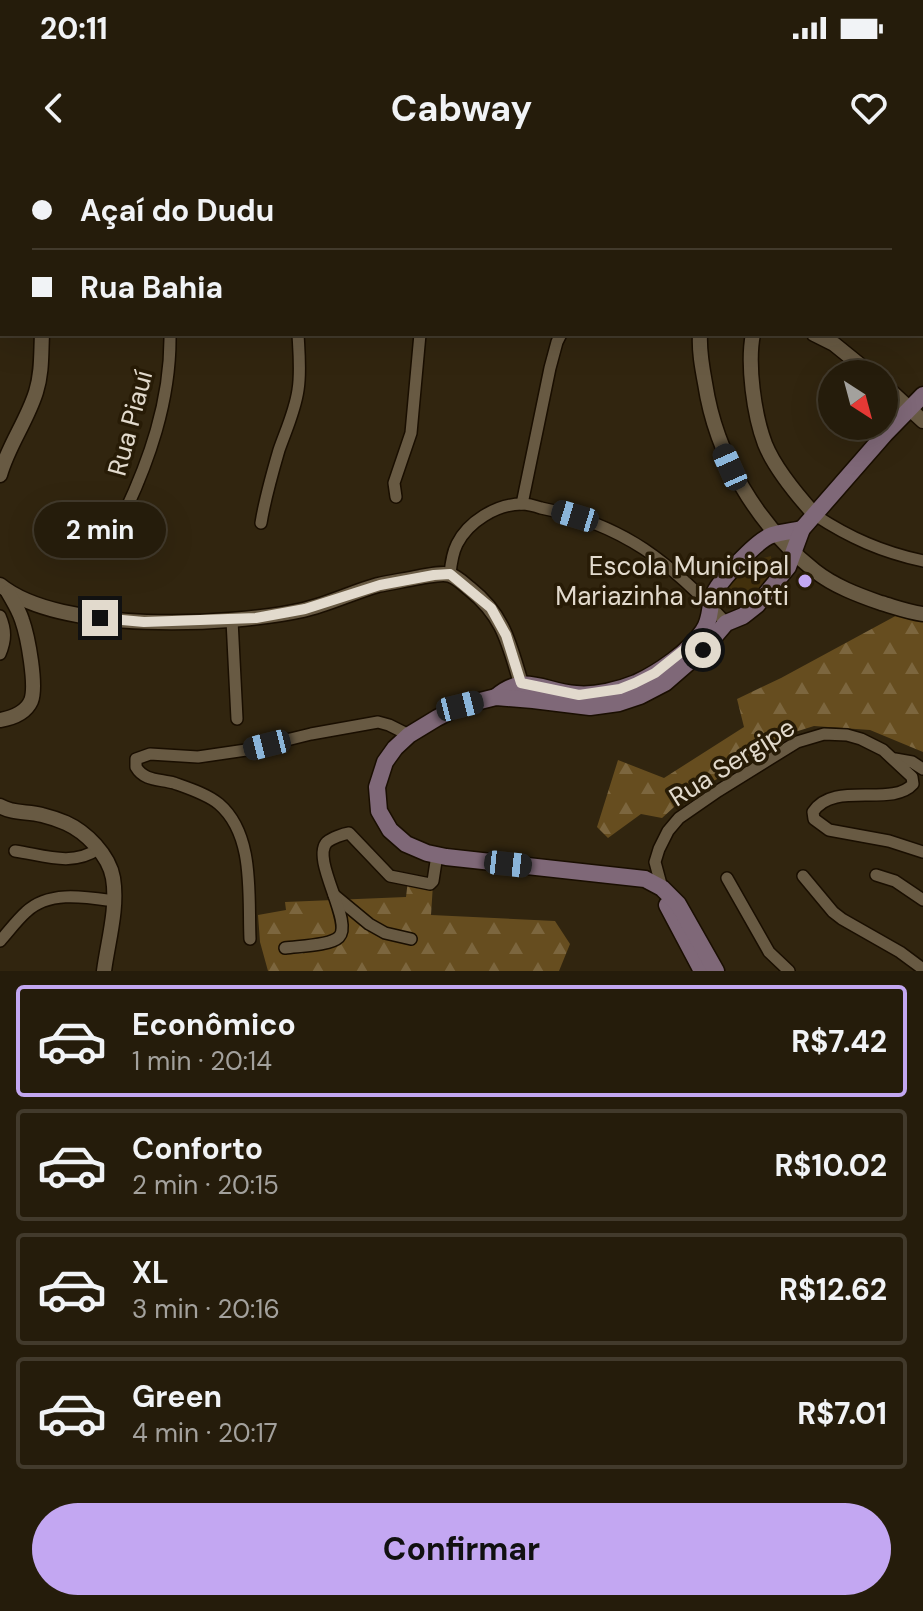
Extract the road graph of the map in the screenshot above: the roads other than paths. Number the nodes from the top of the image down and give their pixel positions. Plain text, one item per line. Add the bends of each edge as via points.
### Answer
1 (42, 336) edge
2 (170, 336) edge
3 (298, 336) edge
4 (420, 336) edge
5 (560, 336) edge
6 (700, 336) edge
7 (753, 336) edge
8 (818, 336) edge
9 (854, 360) edge
10 (923, 395) edge
11 (898, 397) edge
12 (910, 408) junction
13 (923, 421) edge
14 (0, 475) edge
15 (396, 497) dead end
16 (522, 504) junction
17 (815, 515) junction
18 (120, 522) dead end
19 (261, 523) dead end
20 (802, 529) junction
21 (777, 534) junction
22 (795, 552) junction
23 (923, 561) edge
24 (450, 574) junction
25 (4, 588) edge
26 (711, 606) junction
27 (923, 614) edge
28 (0, 616) edge
29 (232, 620) junction
30 (726, 623) junction
31 (699, 646) junction
32 (0, 654) edge
33 (530, 690) junction
34 (237, 719) dead end
35 (0, 720) edge
36 (409, 735) junction
37 (895, 759) junction
38 (923, 769) edge
39 (0, 806) edge
40 (98, 849) junction
41 (15, 851) dead end
42 (923, 852) edge
43 (437, 855) junction
44 (876, 875) dead end
45 (803, 876) dead end
46 (727, 878) dead end
47 (662, 888) junction
48 (331, 892) junction
49 (923, 900) edge
50 (114, 901) junction
51 (250, 939) dead end
52 (411, 939) dead end
53 (0, 941) edge
54 (285, 948) dead end
55 (708, 969) edge
56 (923, 969) edge
57 (104, 971) edge
58 (789, 971) edge

1 - 14 street via 37,389
2 - 18 street, Rua Piauí via 155,434
3 - 19 street via 298,392
4 - 15 street via 411,433 394,483
5 - 16 street
6 - 21 street via 717,436 730,467
7 - 17 street via 752,382 765,444
8 - 9 street
10 - 12 main road
11 - 12 street
12 - 13 street
12 - 17 main road
16 - 24 street via 500,508 467,529 452,555
16 - 26 street via 593,521 674,570
17 - 20 main road
17 - 23 street via 893,555
20 - 21 main road
20 - 22 main road
21 - 22 street
21 - 26 main road via 748,552 714,593
22 - 27 street via 852,593
22 - 30 main road via 757,605
24 - 29 street via 380,585 305,609
24 - 33 street via 491,608
25 - 29 street via 81,617
25 - 35 street via 22,619 33,693 23,712
26 - 30 street
26 - 31 main road
28 - 32 street via 5,638
29 - 34 street
30 - 31 main road
31 - 33 main road via 637,690 620,689 579,701
33 - 36 main road via 509,688 460,706
36 - 43 main road via 385,762 377,787 379,811 406,844
36 - 51 street via 378,722 246,750 136,759 143,776 204,795 233,821 244,847
37 - 38 street, Rua Sergipe
37 - 42 street via 912,777 907,790 834,797 817,806 814,819 829,830
37 - 47 street, Rua Sergipe via 847,735 824,734 797,742 679,818 655,862
39 - 40 street via 67,823
40 - 41 street via 72,859
40 - 50 street via 113,876
43 - 47 main road via 633,877
43 - 48 street via 430,884 403,880 386,873 353,835 345,833 323,848
44 - 49 street
45 - 56 street via 842,919
46 - 58 street via 769,952
47 - 55 main road via 678,904
48 - 52 street via 369,924
48 - 54 street via 343,922 339,937
50 - 53 street via 79,896 40,902
50 - 57 street

